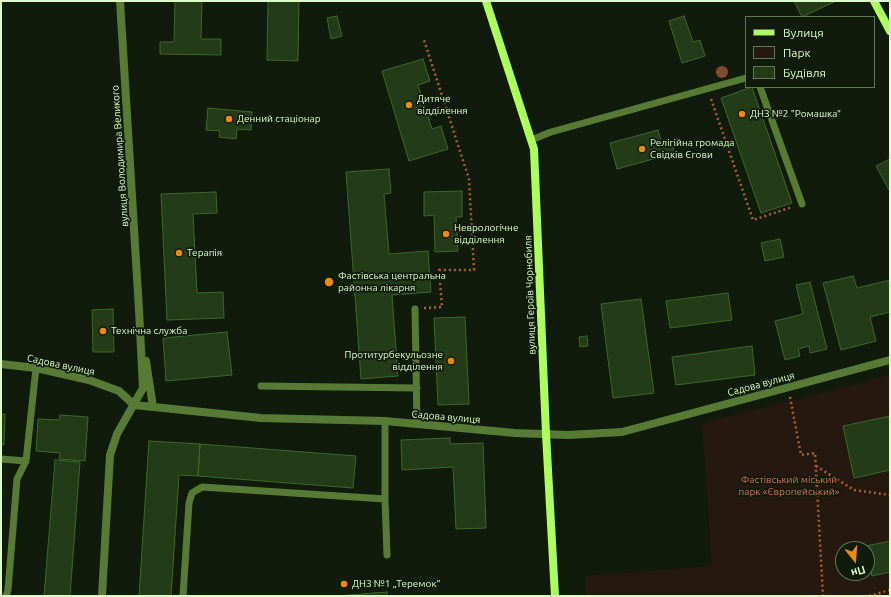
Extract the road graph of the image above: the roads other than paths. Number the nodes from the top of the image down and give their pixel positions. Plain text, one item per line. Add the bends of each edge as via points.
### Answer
1 (120, 1) edge
2 (486, 1) edge
3 (874, 1) edge
4 (890, 31) edge
5 (745, 78) edge
6 (760, 88) edge
7 (531, 140) junction
8 (802, 204) road end
9 (415, 309) road end
10 (139, 310) junction
11 (890, 360) edge
12 (1, 364) edge
13 (36, 368) junction
14 (261, 386) dead end
15 (417, 388) junction
16 (134, 405) junction
17 (153, 407) junction
18 (385, 421) junction
19 (417, 424) junction
20 (546, 434) junction
21 (1, 459) edge
22 (26, 461) junction
23 (385, 499) junction
24 (387, 555) dead end
25 (6, 596) edge
26 (102, 596) edge
27 (183, 596) edge
28 (555, 596) edge

1 - 10 street, вулиця Володимира Великого
2 - 7 main road, вулиця Героїв Чорнобиля
3 - 4 main road
5 - 7 lane via 551,132
6 - 8 lane
7 - 20 main road, вулиця Героїв Чорнобиля via 534,149
9 - 15 lane
10 - 16 street, вулиця Володимира Великого via 143,388
10 - 17 street, вулиця Володимира Великого
11 - 20 street, Садова вулиця via 622,432
12 - 13 street, Садова вулиця
13 - 16 street, Садова вулиця via 89,380 119,391
13 - 22 lane
14 - 15 lane
15 - 19 lane
16 - 17 street, Садова вулиця
16 - 26 street, вулиця Володимира Великого via 117,434 110,455
17 - 18 street, Садова вулиця via 261,418
18 - 19 street, Садова вулиця
18 - 23 lane
19 - 20 street, Садова вулиця
20 - 28 main road, вулиця Героїв Чорнобиля
21 - 22 lane
22 - 25 lane via 17,479
23 - 24 lane
23 - 27 lane via 202,487 192,492 189,503

